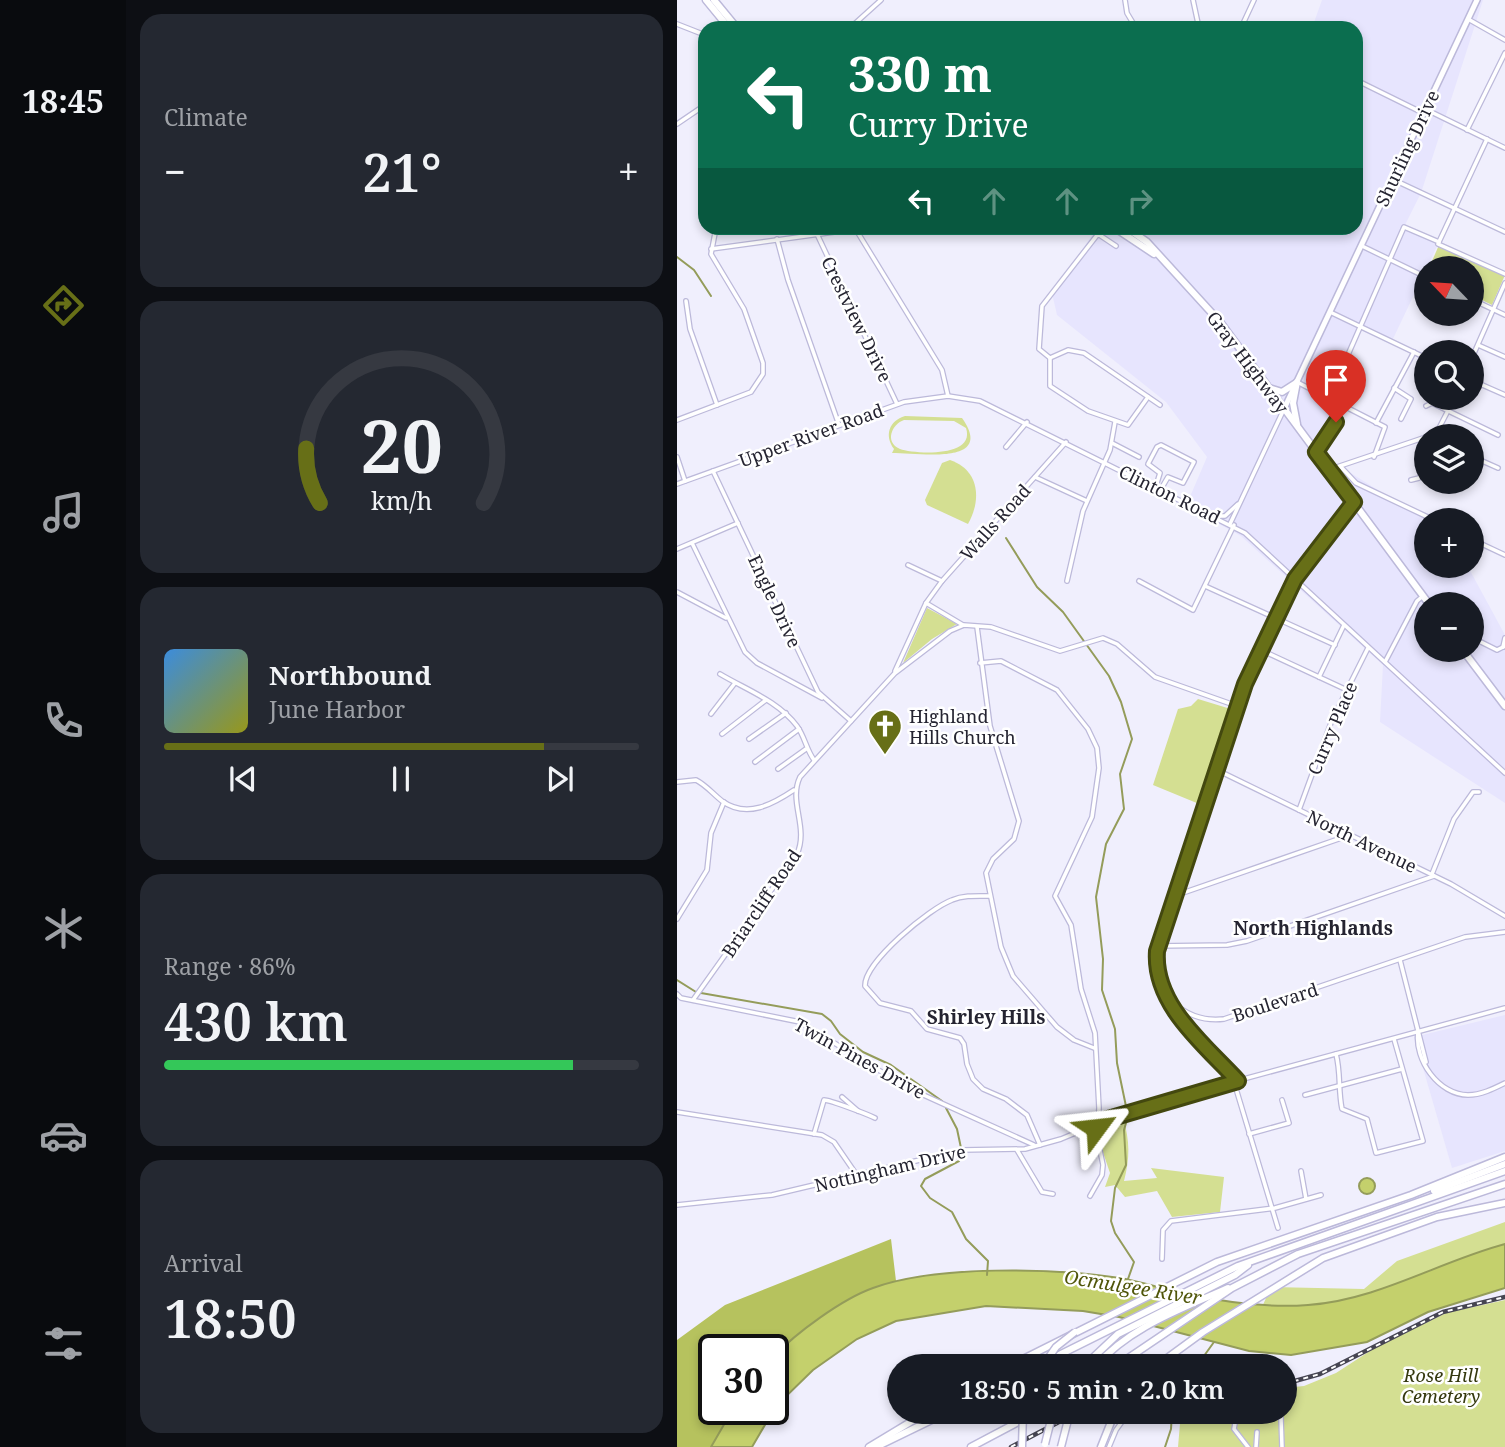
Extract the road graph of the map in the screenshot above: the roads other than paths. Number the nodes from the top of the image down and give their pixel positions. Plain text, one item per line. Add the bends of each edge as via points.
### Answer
1 (706, 0) edge
2 (714, 0) edge
3 (881, 0) edge
4 (1125, 0) edge
5 (1193, 0) edge
6 (1254, 0) edge
7 (1477, 0) edge
8 (1468, 19) junction
9 (723, 21) edge
10 (731, 21) edge
11 (858, 21) edge
12 (1132, 21) edge
13 (1198, 21) edge
14 (1244, 21) edge
15 (677, 24) edge
16 (698, 32) edge
17 (1505, 40) edge
18 (1505, 52) edge
19 (1363, 83) edge
20 (698, 110) edge
21 (1424, 111) junction
22 (677, 124) edge
23 (1467, 130) junction
24 (1487, 139) junction
25 (1505, 148) edge
26 (1392, 179) junction
27 (1454, 208) junction
28 (1505, 232) edge
29 (714, 235) edge
30 (809, 235) edge
31 (817, 235) edge
32 (860, 235) edge
33 (1097, 235) edge
34 (1100, 235) edge
35 (1126, 235) edge
36 (1137, 235) edge
37 (777, 239) junction
38 (1438, 243) junction
39 (1361, 245) junction
40 (1116, 246) dead end
41 (711, 249) junction
42 (1162, 259) junction
43 (1389, 259) junction
44 (1414, 271) edge
45 (1505, 274) edge
46 (1505, 283) edge
47 (686, 301) dead end
48 (1484, 305) edge
49 (1492, 309) junction
50 (1330, 312) junction
51 (1505, 315) edge
52 (1361, 327) junction
53 (1480, 340) edge
54 (1484, 348) edge
55 (1414, 352) joint
56 (1505, 357) edge
57 (1050, 358) junction
58 (1297, 382) junction
59 (1484, 386) edge
60 (1269, 388) junction
61 (1395, 388) junction
62 (948, 396) junction
63 (1505, 396) edge
64 (1148, 397) junction
65 (1329, 398) junction
66 (897, 404) junction
67 (717, 405) junction
68 (1160, 405) dead end
69 (1344, 406) junction
70 (1284, 410) junction
71 (1448, 410) joint
72 (1401, 419) dead end
73 (677, 420) edge
74 (1027, 422) junction
75 (1115, 422) junction
76 (1376, 423) junction
77 (1442, 424) edge
78 (839, 425) junction
79 (1297, 426) junction
80 (1498, 435) dead end
81 (1414, 441) edge
82 (1066, 442) junction
83 (1112, 443) junction
84 (1006, 447) dead end
85 (1316, 452) junction
86 (677, 457) edge
87 (1139, 457) dead end
88 (1373, 457) junction
89 (1103, 461) junction
90 (1484, 462) edge
91 (1341, 467) junction
92 (1498, 468) dead end
93 (1329, 469) junction
94 (713, 471) junction
95 (1160, 473) junction
96 (1035, 477) junction
97 (1168, 478) junction
98 (1414, 479) edge
99 (1411, 480) dead end
100 (685, 481) junction
101 (677, 484) edge
102 (1158, 488) junction
103 (1087, 500) junction
104 (1241, 500) junction
105 (1354, 502) junction
106 (1414, 511) edge
107 (1216, 516) junction
108 (738, 523) junction
109 (1232, 525) junction
110 (692, 543) junction
111 (1484, 545) edge
112 (677, 550) edge
113 (1505, 555) edge
114 (908, 565) dead end
115 (1295, 579) junction
116 (942, 581) junction
117 (1067, 581) dead end
118 (1139, 581) dead end
119 (1205, 586) junction
120 (677, 592) edge
121 (1420, 592) edge
122 (926, 603) junction
123 (1414, 607) edge
124 (728, 619) junction
125 (1276, 619) junction
126 (964, 625) junction
127 (1344, 625) junction
128 (977, 626) junction
129 (1505, 638) edge
130 (1484, 644) edge
131 (1334, 645) junction
132 (1504, 646) edge
133 (1368, 647) junction
134 (1261, 650) junction
135 (1385, 662) junction
136 (1472, 662) edge
137 (980, 663) junction
138 (895, 673) junction
139 (720, 674) dead end
140 (1319, 677) junction
141 (735, 683) junction
142 (1347, 690) junction
143 (824, 699) junction
144 (766, 700) junction
145 (1237, 706) junction
146 (1505, 706) edge
147 (786, 713) junction
148 (711, 714) dead end
149 (851, 721) junction
150 (799, 729) junction
151 (722, 734) dead end
152 (749, 739) dead end
153 (806, 749) junction
154 (814, 760) junction
155 (755, 762) dead end
156 (778, 769) dead end
157 (1217, 770) junction
158 (1505, 773) edge
159 (677, 782) edge
160 (794, 790) junction
161 (1479, 792) dead end
162 (724, 802) junction
163 (1299, 810) junction
164 (1350, 835) junction
165 (1433, 875) junction
166 (990, 896) junction
167 (1174, 896) junction
168 (1505, 916) edge
169 (677, 919) edge
170 (1505, 932) edge
171 (1157, 946) junction
172 (1400, 960) junction
173 (678, 996) edge
174 (693, 1000) junction
175 (1170, 1000) junction
176 (1505, 1009) edge
177 (1418, 1032) junction
178 (1394, 1038) junction
179 (1094, 1048) junction
180 (1336, 1054) junction
181 (1402, 1069) junction
182 (1236, 1081) junction
183 (1505, 1083) edge
184 (1339, 1084) junction
185 (1305, 1095) dead end
186 (842, 1097) dead end
187 (1282, 1100) dead end
188 (857, 1111) junction
189 (677, 1112) edge
190 (875, 1118) dead end
191 (1098, 1122) junction
192 (815, 1134) junction
193 (1249, 1134) junction
194 (1038, 1146) junction
195 (1016, 1149) junction
196 (1505, 1157) edge
197 (1505, 1164) edge
198 (1301, 1171) dead end
199 (1505, 1171) edge
200 (856, 1174) junction
201 (1505, 1184) edge
202 (1053, 1194) dead end
203 (1321, 1195) dead end
204 (1411, 1195) junction
205 (1090, 1196) dead end
206 (1306, 1199) junction
207 (1505, 1203) edge
208 (677, 1205) edge
209 (1272, 1207) junction
210 (1278, 1227) dead end
211 (1162, 1259) dead end
212 (1252, 1262) junction
213 (1245, 1280) junction
214 (1075, 1332) junction
215 (1030, 1354) edge
216 (1052, 1354) edge
217 (1060, 1354) edge
218 (1097, 1354) edge
219 (1109, 1354) edge
220 (1134, 1354) edge
221 (1170, 1354) edge
222 (907, 1424) edge
223 (923, 1424) edge
224 (1014, 1424) edge
225 (1023, 1424) edge
226 (1050, 1424) edge
227 (1067, 1424) edge
228 (1110, 1424) edge
229 (1120, 1424) edge
230 (1236, 1424) edge
231 (1281, 1424) edge
232 (1257, 1432) dead end
233 (1045, 1446) edge
234 (869, 1447) edge
235 (876, 1447) edge
236 (971, 1447) edge
237 (1022, 1447) edge
238 (1061, 1447) edge
239 (1101, 1447) edge
240 (1109, 1447) edge
241 (1248, 1447) edge
242 (1256, 1447) edge
243 (1282, 1447) edge

1 - 9 highway
2 - 10 highway
3 - 11 street
4 - 12 street
5 - 13 street
6 - 14 street
7 - 8 main road, Shurling Drive
8 - 17 street
8 - 21 main road, Shurling Drive
15 - 16 street
18 - 23 street
19 - 21 street
20 - 22 street
21 - 23 street
21 - 26 main road, Shurling Drive
23 - 24 street
24 - 25 street
24 - 27 street
26 - 27 street
26 - 39 main road, Shurling Drive
27 - 28 street
27 - 38 street
29 - 41 street
30 - 37 street
31 - 66 street, Crestview Drive
32 - 62 street via 942,370
33 - 57 street via 1042,306 1039,349
34 - 40 street
35 - 42 highway, Gray Highway
36 - 42 highway, Gray Highway
37 - 41 street
37 - 78 street
38 - 43 street via 1405,226
38 - 45 street
39 - 43 street
39 - 50 main road, Shurling Drive
41 - 67 street via 744,309 763,369 760,383 751,392
42 - 60 highway, Gray Highway via 1209,309
43 - 44 street
43 - 52 street
46 - 49 street
47 - 67 street via 690,329
48 - 49 street
49 - 51 street
49 - 53 street
50 - 52 street
50 - 58 main road, Shurling Drive
52 - 55 street
52 - 65 street
54 - 56 street
55 - 61 street
57 - 64 street via 1068,350 1084,353
57 - 75 street via 1050,386
58 - 60 highway via 1281,392
58 - 65 street
58 - 70 main road, Shurling Drive
58 - 79 highway via 1293,403
59 - 63 street
60 - 70 highway, Gray Highway
61 - 72 street via 1411,399
61 - 76 street
62 - 66 street, Upper River Road
62 - 74 street, Clinton Road via 980,401
64 - 68 street
64 - 75 street via 1131,424
65 - 69 street
66 - 78 street, Upper River Road
67 - 73 street
69 - 76 street
69 - 85 street
70 - 79 highway, Gray Highway
70 - 104 street, Shurling Drive
71 - 77 street
71 - 80 street
74 - 82 street, Clinton Road
74 - 84 street
75 - 83 street
76 - 88 street via 1385,429
78 - 94 street, Upper River Road
79 - 85 highway, Gray Highway
81 - 88 street
82 - 89 street, Clinton Road
82 - 96 street, Walls Road
83 - 87 street
83 - 89 street
85 - 93 highway, Gray Highway
86 - 100 street
88 - 91 street
89 - 102 street, Clinton Road
89 - 103 street
90 - 92 street
91 - 93 street
91 - 106 street via 1356,483
93 - 105 highway, Gray Highway
94 - 100 street, Upper River Road
94 - 108 street, Engle Drive
95 - 97 street
95 - 97 street via 1148,466 1159,445 1194,462 1183,483
95 - 102 street
96 - 103 street
96 - 116 street, Walls Road
97 - 102 street
98 - 99 street
100 - 101 street, Upper River Road
102 - 107 street, Clinton Road
103 - 117 street
104 - 107 street via 1225,516
104 - 109 street, Shurling Drive
105 - 115 street
105 - 121 highway, Gray Highway
107 - 109 street, Clinton Road
108 - 110 street
108 - 143 street, Engle Drive
109 - 115 street, Clinton Road
109 - 119 street, Shurling Drive
110 - 112 street
110 - 124 street
111 - 113 street
114 - 116 street
115 - 125 street
115 - 127 street, Clinton Road
116 - 122 street, Walls Road
118 - 119 street, Shurling Drive via 1193,610
119 - 125 street
120 - 124 street
122 - 126 street
122 - 138 street, Walls Road
123 - 135 street
124 - 143 street via 751,659
125 - 131 street
125 - 134 street
126 - 128 street
126 - 138 street via 945,633
127 - 131 street
127 - 133 street, Clinton Road
128 - 137 street
128 - 145 street via 1006,630 1055,650 1097,638 1112,641 1155,677
129 - 132 street
130 - 132 street via 1495,650
131 - 140 street
133 - 135 street, Clinton Road
133 - 142 street, Curry Place
134 - 140 street
134 - 145 street
135 - 158 street, Clinton Road
136 - 146 highway
137 - 166 street via 990,726 1019,826 1012,842 987,869
137 - 179 street via 1001,661 1057,690 1097,748 1092,817 1055,895 1071,925 1081,989 1094,1028
138 - 149 street
139 - 141 street
140 - 142 street
141 - 144 street
141 - 148 street
142 - 163 street, Curry Place
143 - 149 street, Engle Drive
144 - 147 street
144 - 151 street
145 - 157 street
147 - 150 street
147 - 152 street
149 - 154 street
150 - 153 street
150 - 155 street
153 - 154 street
153 - 156 street
154 - 160 street
157 - 163 street, North Avenue
157 - 167 street
159 - 162 street via 696,780
160 - 162 street via 759,808
160 - 174 street, Briarcliff Road via 803,837 797,854
161 - 165 street via 1473,792 1453,819
162 - 169 street via 711,834 707,870
163 - 164 street, North Avenue
164 - 165 street, North Avenue
164 - 167 street
165 - 168 street, North Avenue
165 - 171 street via 1247,941
166 - 179 street via 1013,976 1057,1027
166 - 194 street via 960,898 928,914 868,972 865,986 876,1000 911,1011 927,1029 960,1038 973,1079 1027,1115
167 - 171 street
170 - 172 street, Boulevard via 1475,934
171 - 175 street via 1157,972
172 - 175 street, Boulevard via 1224,1019 1196,1017
172 - 177 street
173 - 174 street, Twin Pines Drive
174 - 194 street, Twin Pines Drive via 800,1022 908,1088
175 - 182 street via 1177,1016
176 - 177 street, Nottingham Drive
177 - 178 street, Nottingham Drive
177 - 183 street via 1426,1066 1441,1084 1460,1094 1478,1094
178 - 180 street, Nottingham Drive
178 - 181 street
179 - 191 street
180 - 182 street, Nottingham Drive
180 - 184 street
181 - 184 street
181 - 184 street via 1423,1141 1376,1153 1367,1119 1342,1109
182 - 191 street, Nottingham Drive
182 - 193 street
184 - 185 street
186 - 188 street
187 - 193 street via 1289,1123
188 - 190 street
188 - 192 street via 824,1100
189 - 192 street
191 - 194 street, Nottingham Drive
191 - 205 street via 1102,1175
192 - 200 street via 834,1142
193 - 209 street
194 - 195 street, Nottingham Drive
195 - 200 street, Nottingham Drive via 962,1150
195 - 202 street via 1042,1192
196 - 204 highway
197 - 204 highway
198 - 206 street
199 - 212 highway
200 - 208 street, Nottingham Drive via 757,1198
201 - 213 highway via 1298,1254
203 - 206 street
204 - 214 highway via 1248,1250
206 - 209 street
207 - 221 highway via 1437,1217 1323,1258
209 - 210 street
209 - 211 street via 1171,1220 1163,1230
212 - 217 highway
212 - 218 highway via 1118,1334
213 - 219 highway via 1146,1326
213 - 220 highway
214 - 215 highway, bridge
214 - 216 highway, bridge
222 - 234 highway
223 - 235 highway
224 - 236 highway
225 - 237 highway, bridge
226 - 233 highway, bridge
227 - 238 highway, bridge
228 - 239 highway
229 - 240 street
230 - 241 street
231 - 243 street
232 - 242 street

